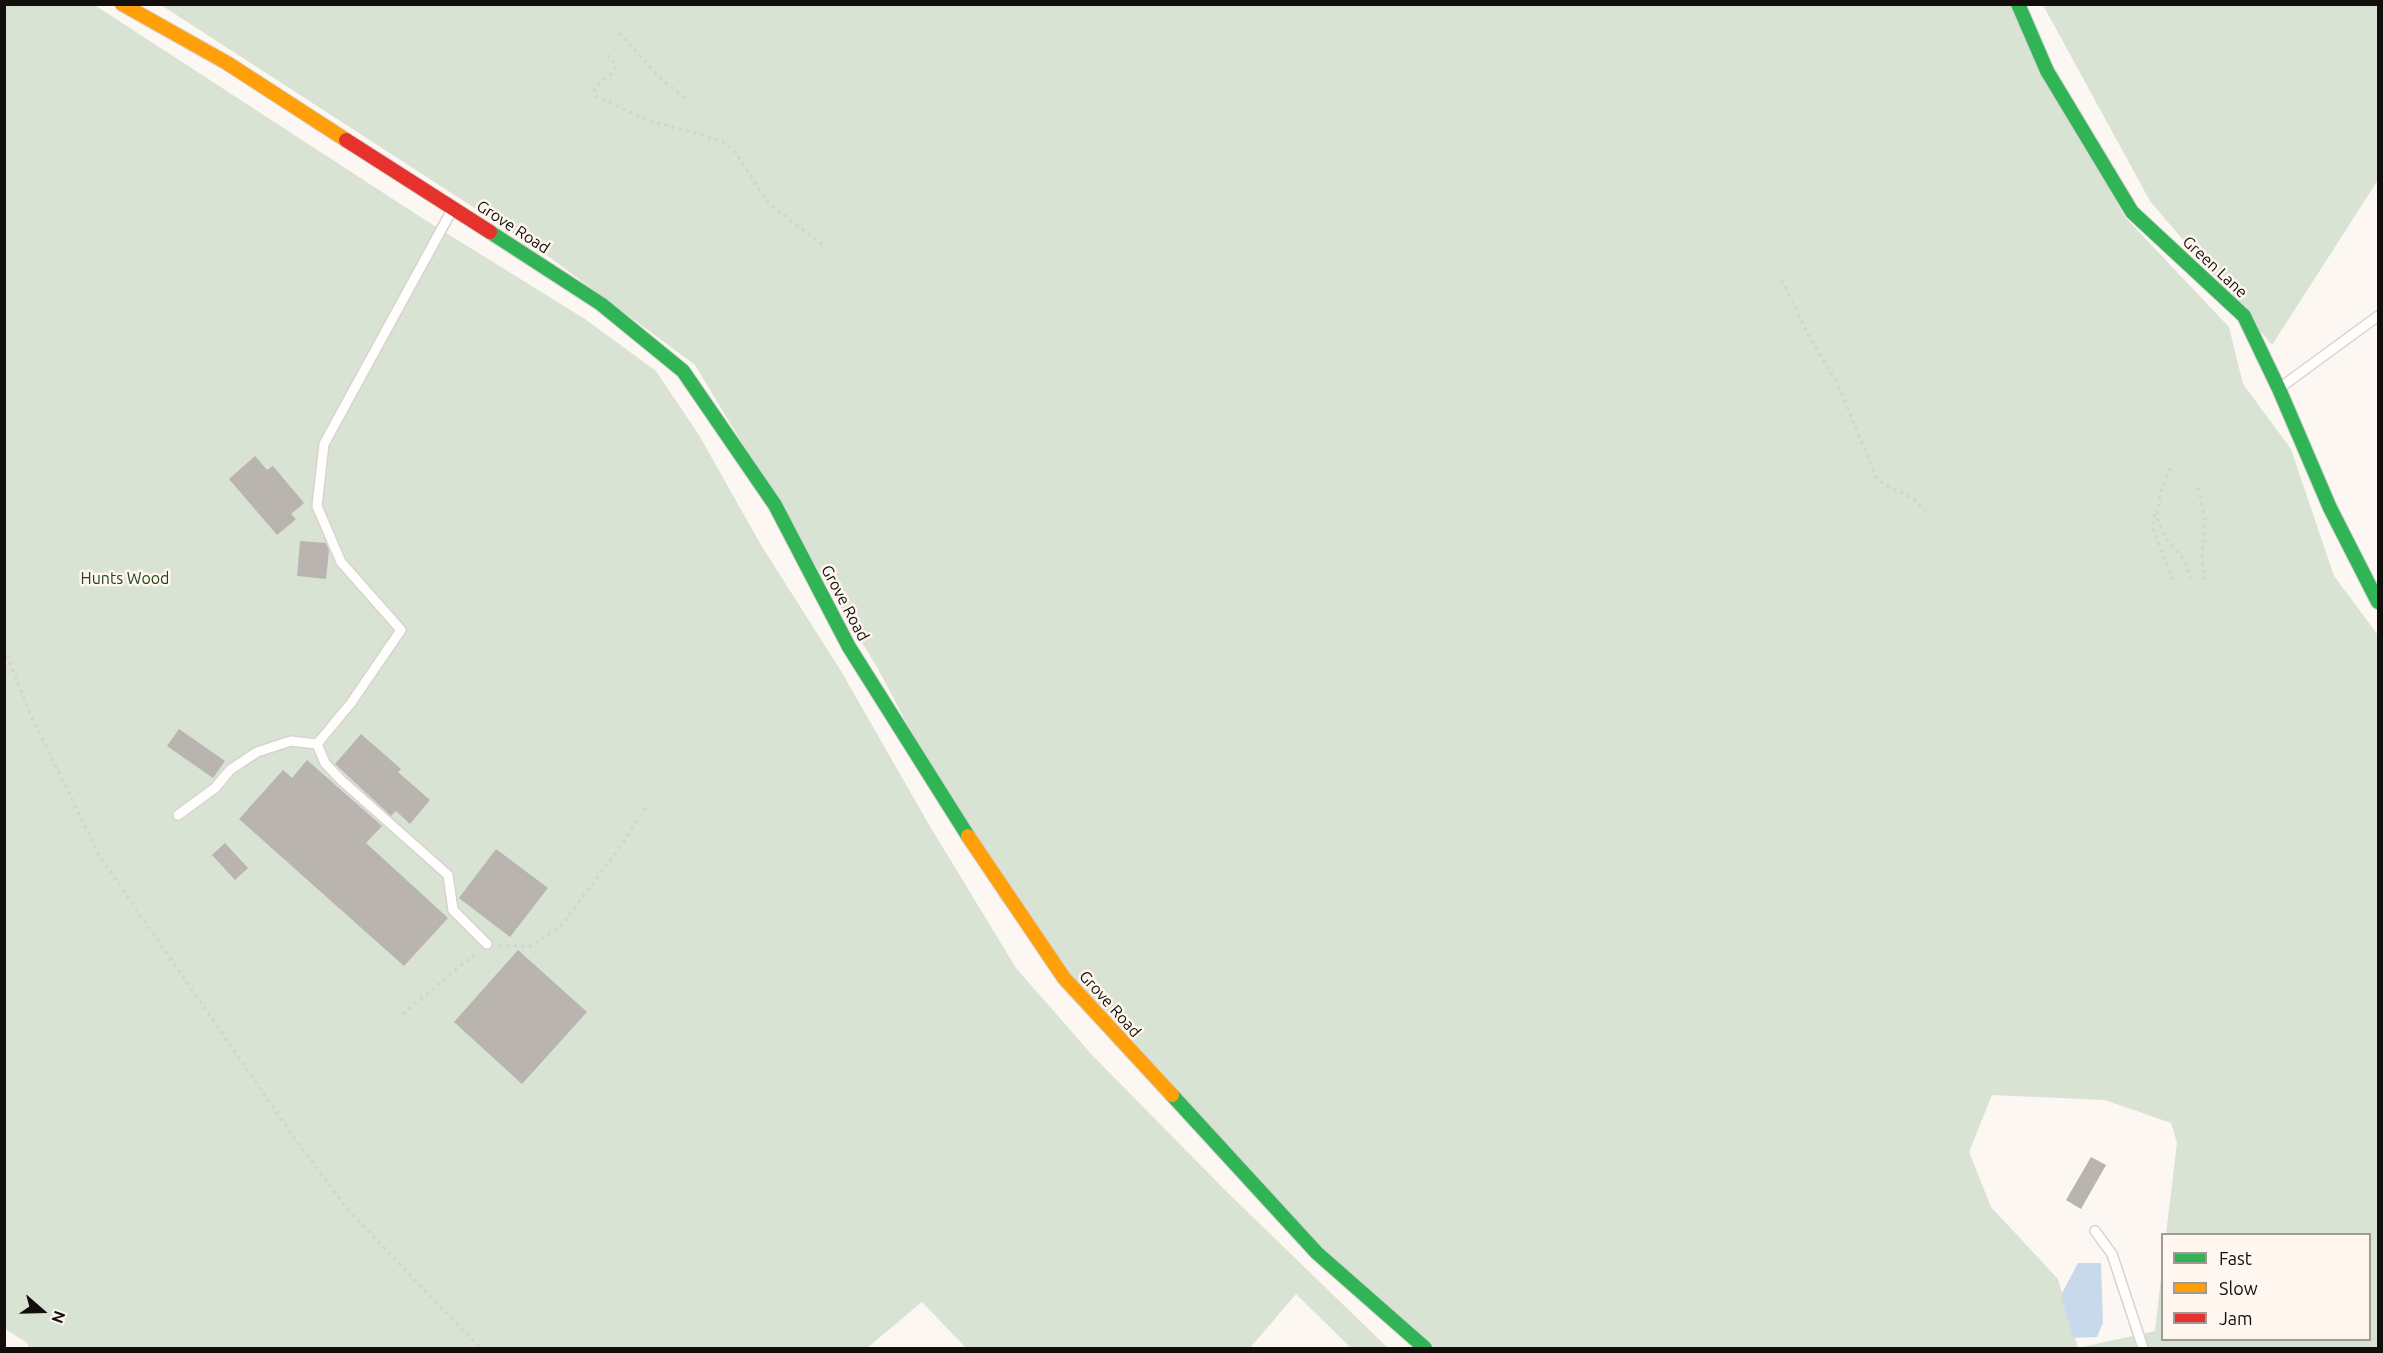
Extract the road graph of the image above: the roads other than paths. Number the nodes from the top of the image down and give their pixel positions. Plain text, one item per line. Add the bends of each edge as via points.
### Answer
1 (122, 4) edge
2 (2018, 4) edge
3 (453, 208) junction
4 (2379, 316) edge
5 (2279, 389) junction
6 (2379, 602) edge
7 (317, 744) junction
8 (178, 815) dead end
9 (487, 944) road end
10 (2095, 1231) dead end
11 (1425, 1348) edge
12 (2143, 1348) edge

1 - 3 street, Grove Road via 227,63
2 - 5 street, Green Lane via 2048,71 2132,212 2244,316
3 - 7 lane via 324,444 317,506 341,562 401,630 351,703
3 - 11 street, Grove Road via 601,304 682,370 775,505 849,647 995,879 1065,978 1317,1253
4 - 5 lane
5 - 6 street, Green Lane via 2330,508
7 - 8 lane via 291,741 257,752
7 - 9 lane via 325,763 341,780 448,875 453,910
10 - 12 lane via 2112,1254

